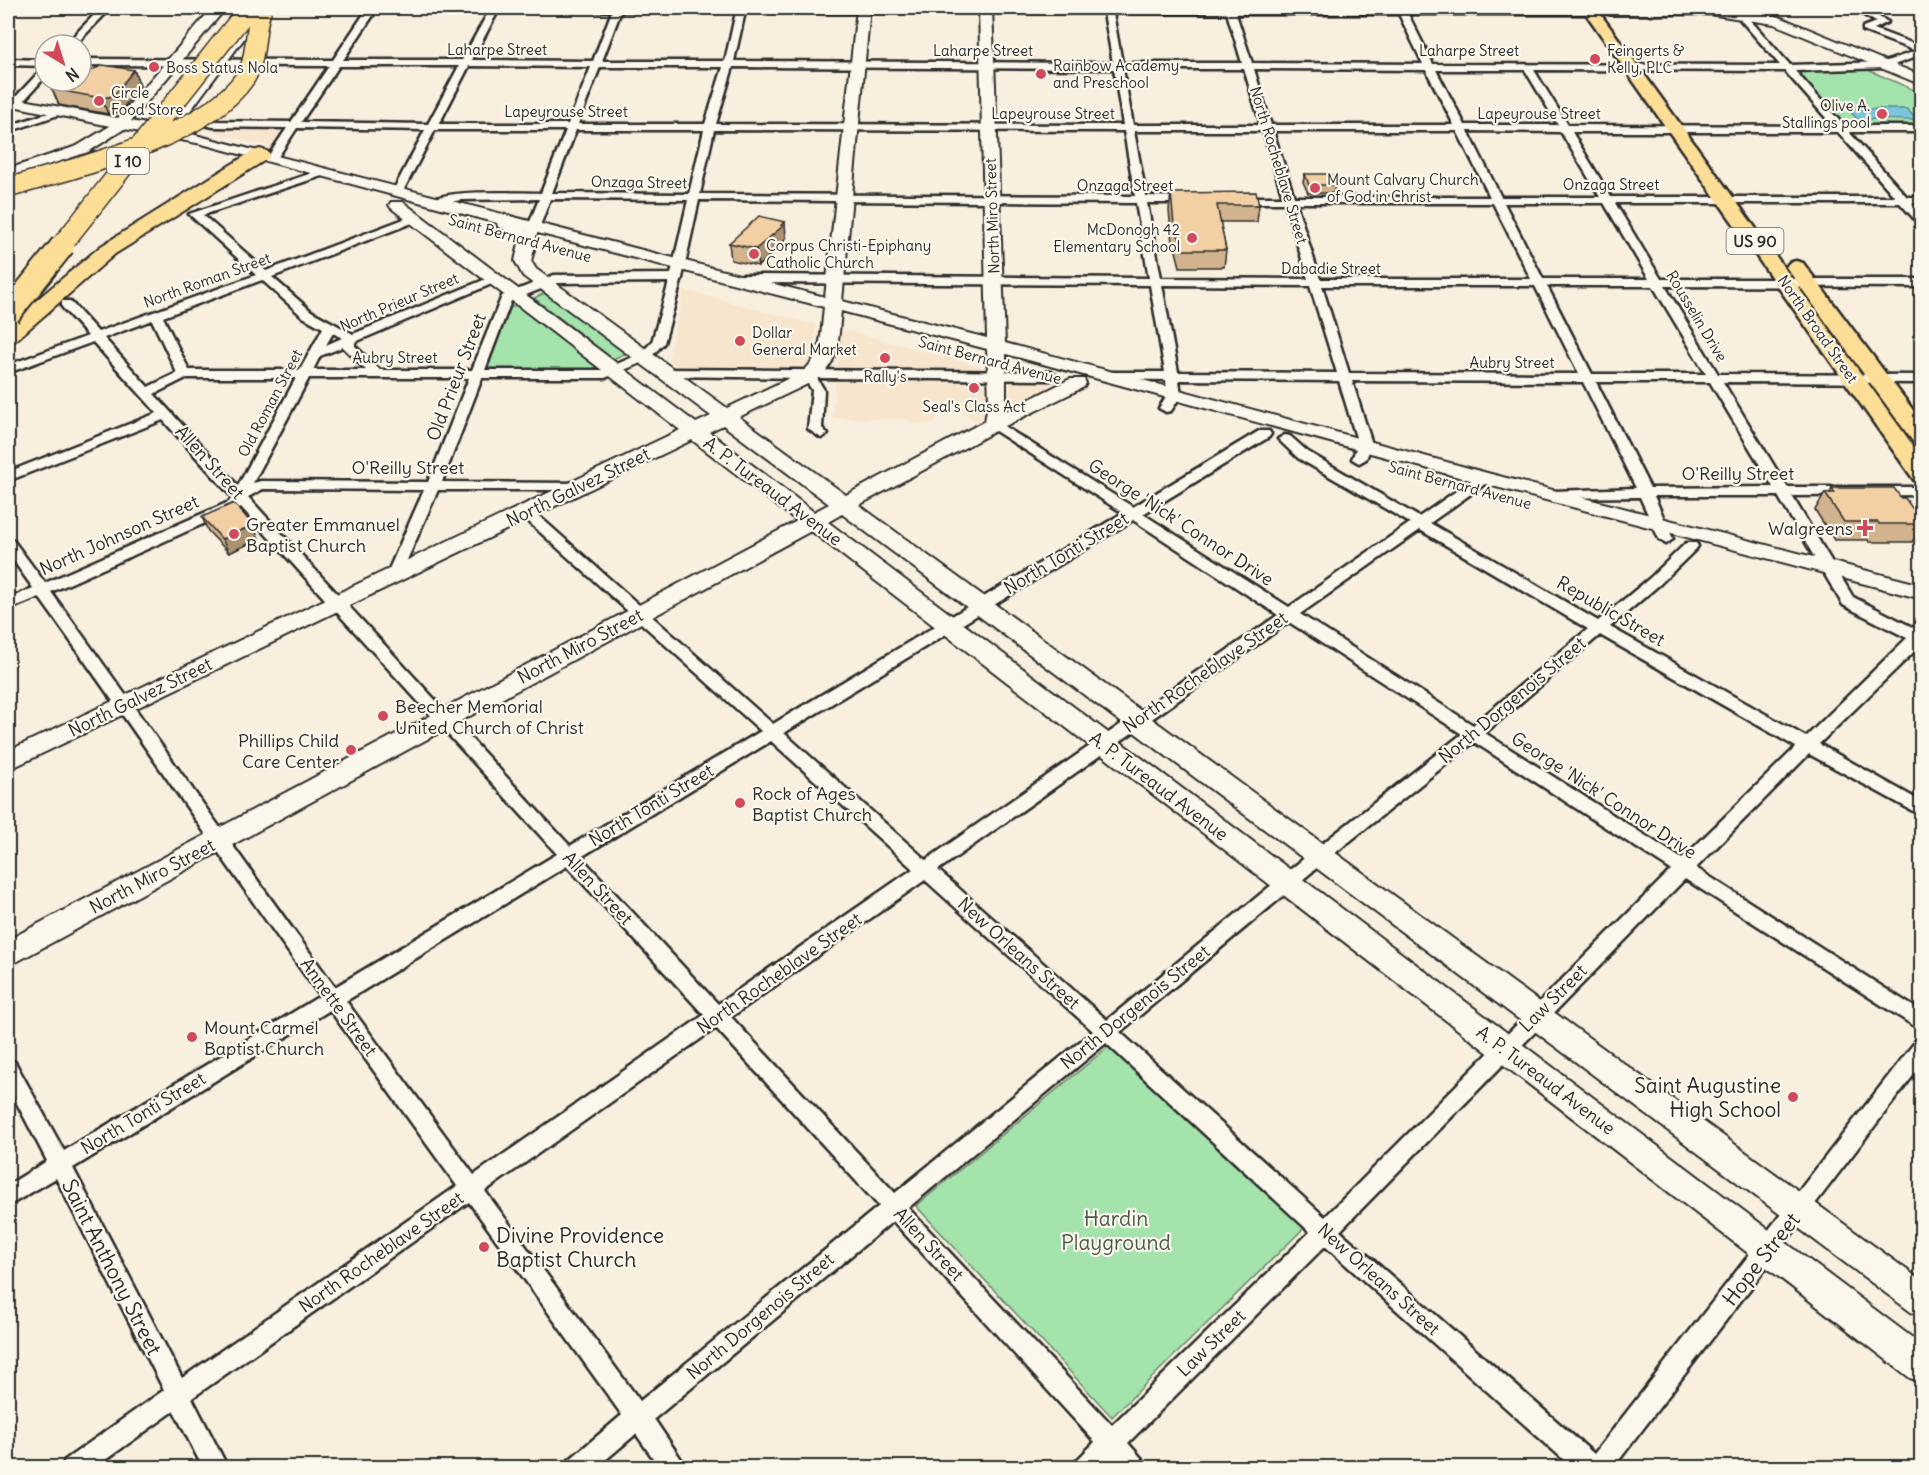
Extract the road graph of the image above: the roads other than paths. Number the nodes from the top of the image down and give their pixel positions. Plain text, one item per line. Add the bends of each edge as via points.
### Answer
1 (106, 8) edge
2 (219, 8) edge
3 (236, 8) edge
4 (249, 8) edge
5 (261, 8) edge
6 (373, 8) edge
7 (411, 8) edge
8 (495, 8) edge
9 (618, 8) edge
10 (741, 8) edge
11 (864, 8) edge
12 (986, 8) edge
13 (1108, 8) edge
14 (1231, 8) edge
15 (1692, 8) edge
16 (1857, 8) edge
17 (1400, 9) edge
18 (1601, 9) edge
19 (1714, 11) junction
20 (1741, 15) junction
21 (82, 33) edge
22 (1922, 51) edge
23 (174, 61) junction
24 (8, 62) edge
25 (93, 62) edge
26 (219, 62) junction
27 (33, 63) edge
28 (335, 63) junction
29 (466, 64) junction
30 (594, 64) junction
31 (729, 64) junction
32 (858, 64) junction
33 (987, 64) junction
34 (1117, 65) junction
35 (1249, 65) junction
36 (1428, 65) junction
37 (1527, 66) junction
38 (1640, 66) junction
39 (1879, 66) junction
40 (1787, 68) junction
41 (1922, 81) edge
42 (33, 82) edge
43 (1922, 88) edge
44 (12, 102) edge
45 (184, 112) junction
46 (59, 113) junction
47 (144, 117) junction
48 (294, 125) junction
49 (573, 126) junction
50 (710, 126) junction
51 (118, 127) junction
52 (433, 127) junction
53 (851, 127) junction
54 (989, 127) junction
55 (1129, 128) junction
56 (1268, 128) junction
57 (1460, 128) junction
58 (1675, 128) junction
59 (8, 129) edge
60 (1565, 129) junction
61 (1695, 129) junction
62 (1842, 129) junction
63 (1922, 129) edge
64 (163, 137) junction
65 (204, 140) junction
66 (259, 159) junction
67 (324, 172) junction
68 (8, 174) edge
69 (302, 179) junction
70 (8, 183) edge
71 (8, 188) edge
72 (546, 196) junction
73 (8, 197) edge
74 (398, 198) junction
75 (694, 198) junction
76 (843, 199) junction
77 (992, 199) junction
78 (1496, 199) junction
79 (1725, 199) junction
80 (1141, 200) junction
81 (1198, 200) edge
82 (1221, 200) edge
83 (1290, 200) junction
84 (1608, 200) junction
85 (1747, 200) junction
86 (1903, 200) junction
87 (1922, 200) edge
88 (424, 210) junction
89 (1922, 221) edge
90 (49, 230) dead end
91 (530, 234) junction
92 (678, 272) junction
93 (265, 275) junction
94 (741, 279) junction
95 (495, 280) junction
96 (835, 280) junction
97 (1537, 281) junction
98 (994, 282) junction
99 (1657, 282) junction
100 (1784, 282) junction
101 (1808, 282) junction
102 (544, 283) junction
103 (1156, 283) junction
104 (1316, 283) junction
105 (1922, 283) edge
106 (515, 295) junction
107 (66, 304) dead end
108 (832, 311) junction
109 (8, 314) edge
110 (156, 315) junction
111 (330, 326) junction
112 (8, 335) edge
113 (96, 336) junction
114 (349, 342) junction
115 (315, 354) junction
116 (645, 357) junction
117 (997, 361) junction
118 (8, 369) edge
119 (614, 370) junction
120 (304, 373) junction
121 (666, 373) junction
122 (184, 374) junction
123 (376, 374) junction
124 (477, 374) junction
125 (809, 376) junction
126 (1344, 378) junction
127 (1714, 378) junction
128 (1853, 378) junction
129 (1878, 378) junction
130 (1586, 379) junction
131 (1922, 379) edge
132 (1077, 383) junction
133 (147, 392) junction
134 (1171, 393) junction
135 (166, 414) junction
136 (725, 417) junction
137 (994, 424) junction
138 (694, 431) junction
139 (821, 434) dead end
140 (1264, 434) junction
141 (1922, 438) edge
142 (1285, 440) junction
143 (1362, 452) junction
144 (1922, 475) edge
145 (8, 477) edge
146 (1477, 483) junction
147 (433, 486) junction
148 (579, 487) junction
149 (1783, 491) junction
150 (1922, 491) edge
151 (1645, 492) junction
152 (241, 495) junction
153 (1554, 495) junction
154 (844, 504) junction
155 (526, 512) junction
156 (1132, 513) junction
157 (812, 521) junction
158 (1419, 522) junction
159 (1663, 531) junction
160 (8, 543) edge
161 (1691, 546) junction
162 (1827, 566) junction
163 (393, 576) junction
164 (1837, 584) junction
165 (41, 590) junction
166 (1922, 592) edge
167 (335, 603) junction
168 (8, 605) edge
169 (980, 605) junction
170 (1922, 606) edge
171 (640, 613) junction
172 (1287, 615) junction
173 (947, 624) junction
174 (1599, 628) junction
175 (1920, 636) edge
176 (125, 704) junction
177 (443, 719) junction
178 (1136, 721) junction
179 (772, 731) junction
180 (1473, 734) junction
181 (1104, 744) junction
182 (1807, 745) junction
183 (8, 761) edge
184 (1922, 810) edge
185 (217, 840) junction
186 (567, 855) junction
187 (1319, 856) junction
188 (1683, 868) junction
189 (925, 870) junction
190 (1287, 883) junction
191 (8, 953) edge
192 (332, 998) junction
193 (717, 1016) junction
194 (1536, 1016) junction
195 (1922, 1023) edge
196 (1106, 1031) junction
197 (1504, 1048) junction
198 (1922, 1048) edge
199 (8, 1068) edge
200 (60, 1164) junction
201 (471, 1188) junction
202 (8, 1196) edge
203 (894, 1205) junction
204 (1798, 1210) junction
205 (1325, 1232) junction
206 (1768, 1249) junction
207 (1922, 1301) edge
208 (1922, 1366) edge
209 (178, 1395) junction
210 (639, 1417) junction
211 (1111, 1441) junction
212 (73, 1467) edge
213 (216, 1467) edge
214 (577, 1467) edge
215 (675, 1467) edge
216 (1085, 1467) edge
217 (1135, 1467) edge
218 (1591, 1467) edge
219 (1598, 1467) edge

1 - 21 street
2 - 23 street
3 - 47 highway, I 10
4 - 109 highway, I 10, bridge
5 - 26 street
5 - 71 highway, bridge via 250,69 223,103 138,145
6 - 28 street
7 - 8 street
8 - 9 street
8 - 29 street
9 - 10 street
9 - 30 street
10 - 11 street
10 - 31 street
11 - 12 street
11 - 32 street, North Galvez Street
12 - 13 street
12 - 33 street, North Miro Street
13 - 14 street
13 - 34 street
14 - 17 street
14 - 35 street, North Rocheblave Street
15 - 19 street
16 - 22 street via 1883,22 1866,29
17 - 18 street
17 - 36 street
18 - 19 street
18 - 38 main road, North Broad Street / US 90
19 - 20 street
20 - 39 street via 1770,19 1798,29
20 - 40 street
22 - 39 street, Laharpe Street
23 - 25 street, Laharpe Street
23 - 26 street, Laharpe Street
23 - 51 street
24 - 27 street
26 - 28 street, Laharpe Street
26 - 45 street
28 - 29 street, Laharpe Street
28 - 48 street
29 - 30 street, Laharpe Street
29 - 52 street
30 - 31 street, Laharpe Street
30 - 49 street
31 - 32 street, Laharpe Street
31 - 50 street
32 - 33 street, Laharpe Street
32 - 53 street, North Galvez Street
33 - 34 street, Laharpe Street
33 - 54 street, North Miro Street
34 - 35 street, Laharpe Street
34 - 55 street
35 - 36 street, Laharpe Street
35 - 56 street, North Rocheblave Street
36 - 37 street, Laharpe Street
36 - 57 street
37 - 38 street, Laharpe Street
37 - 60 street, Rousselin Drive
38 - 40 street, Laharpe Street
38 - 58 main road, North Broad Street / US 90
38 - 61 main road, North Broad Street / US 90
39 - 40 street, Laharpe Street
39 - 41 street
39 - 43 street
40 - 62 street
42 - 44 street
44 - 46 street, Saint Bernard Avenue
45 - 48 street, Lapeyrouse Street via 213,124
45 - 64 street
45 - 65 street
46 - 51 street, Saint Bernard Avenue via 81,123
46 - 59 street
47 - 70 highway via 80,157
47 - 90 highway, I 10, bridge
48 - 52 street, Lapeyrouse Street
48 - 66 street
49 - 50 street, Lapeyrouse Street
49 - 52 street, Lapeyrouse Street
49 - 72 street
50 - 53 street, Lapeyrouse Street
50 - 75 street
51 - 64 street, Saint Bernard Avenue
51 - 68 street via 78,152
52 - 74 street
53 - 54 street, Lapeyrouse Street
53 - 76 street, North Galvez Street
54 - 55 street, Lapeyrouse Street
54 - 77 street, North Miro Street
55 - 56 street, Lapeyrouse Street
55 - 80 street
56 - 57 street, Lapeyrouse Street
56 - 83 street, North Rocheblave Street
57 - 60 street, Lapeyrouse Street
57 - 78 street
58 - 60 street, Lapeyrouse Street
58 - 61 street, Lapeyrouse Street
58 - 79 main road, North Broad Street / US 90
60 - 84 street, Rousselin Drive
61 - 62 street, Lapeyrouse Street
61 - 85 main road, North Broad Street / US 90
62 - 63 street, Lapeyrouse Street
62 - 86 street
64 - 65 street, Saint Bernard Avenue
64 - 66 street, Saint Bernard Avenue
64 - 73 street via 136,154
65 - 66 street, Saint Bernard Avenue
66 - 67 street, Saint Bernard Avenue
66 - 69 street, Saint Bernard Avenue
66 - 112 highway via 156,218 91,263
67 - 69 street
67 - 74 street, Saint Bernard Avenue
69 - 74 street, Saint Bernard Avenue
69 - 93 street via 195,213
72 - 75 street, Onzaga Street
72 - 88 street, Onzaga Street via 461,197
72 - 91 street
74 - 88 street, Saint Bernard Avenue
75 - 76 street, Onzaga Street
75 - 92 street
76 - 77 street, Onzaga Street
76 - 96 street, North Galvez Street
77 - 80 street, Onzaga Street
77 - 98 street, North Miro Street
78 - 83 street, Onzaga Street
78 - 84 street, Onzaga Street
78 - 97 street
79 - 84 street, Onzaga Street
79 - 85 street, Onzaga Street
79 - 100 main road, North Broad Street / US 90
80 - 81 street, Onzaga Street
80 - 103 street
82 - 83 street, Onzaga Street
83 - 104 street, North Rocheblave Street
84 - 99 street, Rousselin Drive
85 - 86 street, Onzaga Street
85 - 101 main road, North Broad Street / US 90
86 - 87 street, Onzaga Street
86 - 89 street
88 - 91 street, Saint Bernard Avenue
88 - 91 street, Saint Bernard Avenue via 474,212
88 - 93 street, North Roman Street
88 - 95 street, A. P. Tureaud Avenue
91 - 92 street, Saint Bernard Avenue
91 - 102 street, A. P. Tureaud Avenue via 523,261 529,272
92 - 94 street, Saint Bernard Avenue
92 - 102 street via 556,279
92 - 108 street, Saint Bernard Avenue
92 - 116 street via 657,343
93 - 110 street, North Roman Street
93 - 111 street via 307,314
94 - 96 street, Dabadie Street
94 - 108 street, Saint Bernard Avenue
95 - 106 street, A. P. Tureaud Avenue
95 - 114 street, North Prieur Street
96 - 98 street, Dabadie Street
96 - 108 street, North Galvez Street
97 - 99 street, Dabadie Street
97 - 104 street, Dabadie Street
97 - 130 street
98 - 103 street, Dabadie Street
98 - 117 street, North Miro Street
99 - 100 street, Dabadie Street
99 - 127 street, Rousselin Drive
100 - 101 street, Dabadie Street
100 - 128 main road, North Broad Street / US 90
101 - 105 street, Dabadie Street
101 - 129 main road, North Broad Street / US 90
102 - 106 street
102 - 116 street, A. P. Tureaud Avenue
103 - 104 street, Dabadie Street
103 - 134 street
104 - 126 street, North Rocheblave Street
106 - 119 street, A. P. Tureaud Avenue
106 - 124 street, Old Prieur Street via 506,299
107 - 113 street, Allen Street
108 - 117 street, Saint Bernard Avenue
108 - 125 street, North Galvez Street via 826,354 819,368
110 - 113 street, North Roman Street
110 - 122 street
111 - 114 street via 348,336
111 - 115 street, Old Roman Street
113 - 118 street, North Roman Street
113 - 133 street, Allen Street
114 - 115 street, North Prieur Street
114 - 123 street via 349,347
115 - 120 street, Old Roman Street
116 - 119 street, Aubry Street
116 - 121 street, A. P. Tureaud Avenue
117 - 125 street
117 - 132 street, Saint Bernard Avenue
117 - 134 street, Saint Bernard Avenue via 1102,376
117 - 137 street, North Miro Street
119 - 124 street, Aubry Street via 605,374
119 - 138 street, A. P. Tureaud Avenue
120 - 122 street, Aubry Street
120 - 123 street, Aubry Street
120 - 152 street, Old Roman Street
121 - 125 street
121 - 136 street, A. P. Tureaud Avenue
122 - 133 street, Aubry Street
123 - 124 street, Aubry Street
124 - 147 street, Old Prieur Street
125 - 136 street, North Galvez Street
125 - 139 street via 818,390 815,429
126 - 130 street, Aubry Street
126 - 134 street, Aubry Street
126 - 143 street, North Rocheblave Street
127 - 128 street, Aubry Street
127 - 130 street, Aubry Street
127 - 149 street, Rousselin Drive
128 - 129 street, Aubry Street
128 - 144 main road, North Broad Street / US 90
129 - 131 street, Aubry Street
129 - 141 main road, North Broad Street / US 90
130 - 151 street
132 - 134 street, Saint Bernard Avenue
132 - 137 street, North Miro Street
133 - 135 street, Allen Street
134 - 140 street, Saint Bernard Avenue
134 - 143 street, Saint Bernard Avenue
135 - 145 street
135 - 152 street, Allen Street
136 - 138 street, North Galvez Street
136 - 154 street, A. P. Tureaud Avenue
137 - 154 street, North Miro Street
137 - 156 street, George 'Nick' Connor Drive
138 - 148 street, North Galvez Street
138 - 157 street, A. P. Tureaud Avenue
140 - 142 street, Saint Bernard Avenue
140 - 156 street, North Tonti Street
142 - 143 street, Saint Bernard Avenue
142 - 158 street, Republic Street via 1302,454
143 - 146 street, Saint Bernard Avenue
146 - 153 street, Saint Bernard Avenue
146 - 158 street, North Rocheblave Street
146 - 159 street, Saint Bernard Avenue
147 - 148 street, O'Reilly Street
147 - 152 street, O'Reilly Street via 261,485
147 - 163 street, Old Prieur Street
148 - 155 street, North Galvez Street
149 - 150 street, O'Reilly Street
149 - 151 street, O'Reilly Street
149 - 162 street, Rousselin Drive
151 - 153 street, O'Reilly Street
151 - 159 street
152 - 165 street, North Johnson Street via 235,505
152 - 167 street, Allen Street
153 - 159 street, Saint Bernard Avenue
154 - 157 street, North Miro Street
154 - 169 street, A. P. Tureaud Avenue
155 - 163 street, North Galvez Street
155 - 171 street, New Orleans Street
156 - 169 street, North Tonti Street
156 - 172 street, George 'Nick' Connor Drive
157 - 171 street, North Miro Street
157 - 173 street, A. P. Tureaud Avenue
158 - 172 street, North Rocheblave Street
158 - 174 street, Republic Street
159 - 161 street, Saint Bernard Avenue
159 - 162 street, Saint Bernard Avenue
160 - 165 street, Annette Street
161 - 164 street, Saint Bernard Avenue
161 - 174 street, North Dorgenois Street
162 - 164 street, Rousselin Drive
162 - 166 street, Saint Bernard Avenue
163 - 167 street, North Galvez Street
164 - 170 street, Saint Bernard Avenue
164 - 175 street, Rousselin Drive via 1848,601
165 - 168 street, North Johnson Street
165 - 176 street, Annette Street
167 - 176 street, North Galvez Street
167 - 177 street, Allen Street
169 - 173 street, North Tonti Street
169 - 178 street, A. P. Tureaud Avenue
171 - 177 street, North Miro Street
171 - 179 street, New Orleans Street
172 - 178 street, North Rocheblave Street
172 - 180 street, George 'Nick' Connor Drive
173 - 179 street, North Tonti Street
173 - 181 street, A. P. Tureaud Avenue
174 - 180 street, North Dorgenois Street
174 - 182 street, Republic Street
175 - 182 street, Law Street
176 - 183 street, North Galvez Street
176 - 185 street, Annette Street
177 - 185 street, North Miro Street
177 - 186 street, Allen Street
178 - 181 street, North Rocheblave Street
178 - 187 street, A. P. Tureaud Avenue
179 - 186 street, North Tonti Street
179 - 189 street, New Orleans Street
180 - 187 street, North Dorgenois Street
180 - 188 street, George 'Nick' Connor Drive
181 - 189 street, North Rocheblave Street
181 - 190 street, A. P. Tureaud Avenue
182 - 184 street, Republic Street
182 - 188 street, Law Street
185 - 191 street, North Miro Street
185 - 192 street, Annette Street
186 - 192 street, North Tonti Street
186 - 193 street, Allen Street
187 - 190 street, North Dorgenois Street
187 - 194 street, A. P. Tureaud Avenue
188 - 194 street, Law Street
188 - 195 street, George 'Nick' Connor Drive
189 - 193 street, North Rocheblave Street
189 - 196 street, New Orleans Street
190 - 196 street, North Dorgenois Street
190 - 197 street, A. P. Tureaud Avenue
192 - 200 street, North Tonti Street
192 - 201 street, Annette Street
193 - 201 street, North Rocheblave Street
193 - 203 street, Allen Street
194 - 197 street, Law Street
194 - 204 street, A. P. Tureaud Avenue
196 - 203 street, North Dorgenois Street
196 - 205 street, New Orleans Street
197 - 205 street, Law Street
197 - 206 street, A. P. Tureaud Avenue
198 - 204 street, Hope Street
199 - 200 street, Saint Anthony Street
200 - 202 street, North Tonti Street
200 - 209 street, Saint Anthony Street
201 - 209 street, North Rocheblave Street
201 - 210 street, Annette Street
203 - 210 street, North Dorgenois Street
203 - 211 street, Allen Street
204 - 206 street, Hope Street
204 - 207 street, A. P. Tureaud Avenue
205 - 211 street, Law Street
205 - 218 street, New Orleans Street
206 - 208 street, A. P. Tureaud Avenue
206 - 219 street, Hope Street
209 - 212 street, North Rocheblave Street
209 - 213 street, Saint Anthony Street
210 - 214 street, North Dorgenois Street
210 - 215 street, Annette Street
211 - 216 street, Law Street
211 - 217 street, Allen Street

